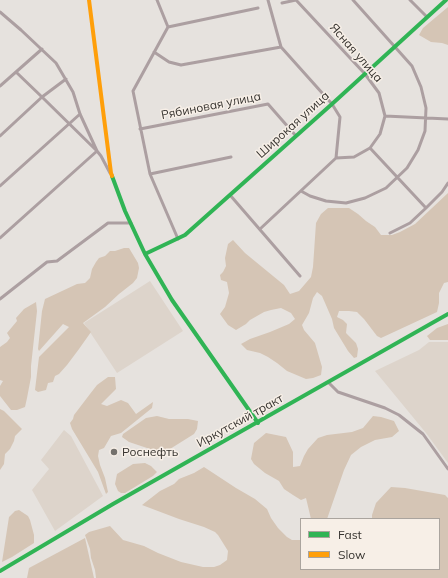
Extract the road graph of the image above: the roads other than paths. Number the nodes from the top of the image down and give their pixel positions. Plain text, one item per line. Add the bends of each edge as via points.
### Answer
1 (89, 0) edge
2 (156, 0) edge
3 (268, 0) edge
4 (353, 0) edge
5 (410, 0) edge
6 (446, 0) edge
7 (282, 3) dead end
8 (258, 8) dead end
9 (0, 12) edge
10 (427, 17) junction
11 (168, 26) junction
12 (395, 46) junction
13 (281, 47) junction
14 (42, 49) junction
15 (154, 52) junction
16 (16, 72) junction
17 (365, 74) junction
18 (66, 79) junction
19 (0, 86) edge
20 (42, 97) junction
21 (332, 104) junction
22 (80, 114) junction
23 (385, 116) junction
24 (425, 118) junction
25 (448, 119) edge
26 (69, 124) junction
27 (140, 129) junction
28 (0, 136) edge
29 (296, 136) junction
30 (370, 148) junction
31 (97, 151) junction
32 (231, 157) dead end
33 (336, 158) junction
34 (111, 173) junction
35 (150, 174) junction
36 (397, 177) junction
37 (448, 183) edge
38 (0, 186) edge
39 (301, 191) junction
40 (230, 195) junction
41 (426, 208) junction
42 (131, 223) junction
43 (260, 230) junction
44 (390, 233) dead end
45 (0, 238) edge
46 (178, 239) junction
47 (146, 254) junction
48 (300, 276) dead end
49 (0, 299) edge
50 (448, 314) edge
51 (328, 383) junction
52 (258, 422) junction
53 (448, 469) edge
54 (0, 571) edge

1 - 34 street
2 - 11 street
3 - 13 street
4 - 12 street
5 - 10 street
6 - 10 street, Широкая улица
7 - 17 street, Ясная улица via 296,0
8 - 11 street
9 - 14 street
10 - 12 street, Широкая улица
11 - 15 street
12 - 17 street, Широкая улица
12 - 24 street via 412,66 421,87 426,108
13 - 15 street via 181,65 169,62
13 - 21 street
14 - 16 street
14 - 18 street via 56,63
15 - 27 street via 133,91
16 - 19 street
16 - 20 street
17 - 21 street, Широкая улица
17 - 23 street, Ясная улица via 379,93
18 - 20 street
18 - 22 street
20 - 26 street
20 - 28 street
21 - 29 street, Широкая улица
21 - 33 street via 340,117
22 - 26 street
22 - 31 street
23 - 24 street
23 - 30 street via 380,134
24 - 25 street
24 - 36 street via 425,131 418,150 407,168
26 - 31 street
26 - 38 street
27 - 29 street, Рябиновая улица via 268,104
27 - 35 street
29 - 40 street, Широкая улица
30 - 33 street via 354,157
30 - 36 street
31 - 34 street
31 - 45 street
32 - 35 street
33 - 39 street
34 - 42 street
35 - 46 street
36 - 39 street via 386,188 346,203 326,201
36 - 41 street
37 - 41 street
39 - 43 street
40 - 43 street
40 - 46 street, Широкая улица
41 - 44 street via 410,223
42 - 47 street
42 - 49 street via 108,223 57,262 47,262
43 - 48 street
46 - 47 street, Широкая улица
47 - 52 street via 172,300
50 - 51 street, Иркутский тракт
51 - 52 street, Иркутский тракт
51 - 53 street via 338,392 385,408 404,418 423,434
52 - 54 street, Иркутский тракт

